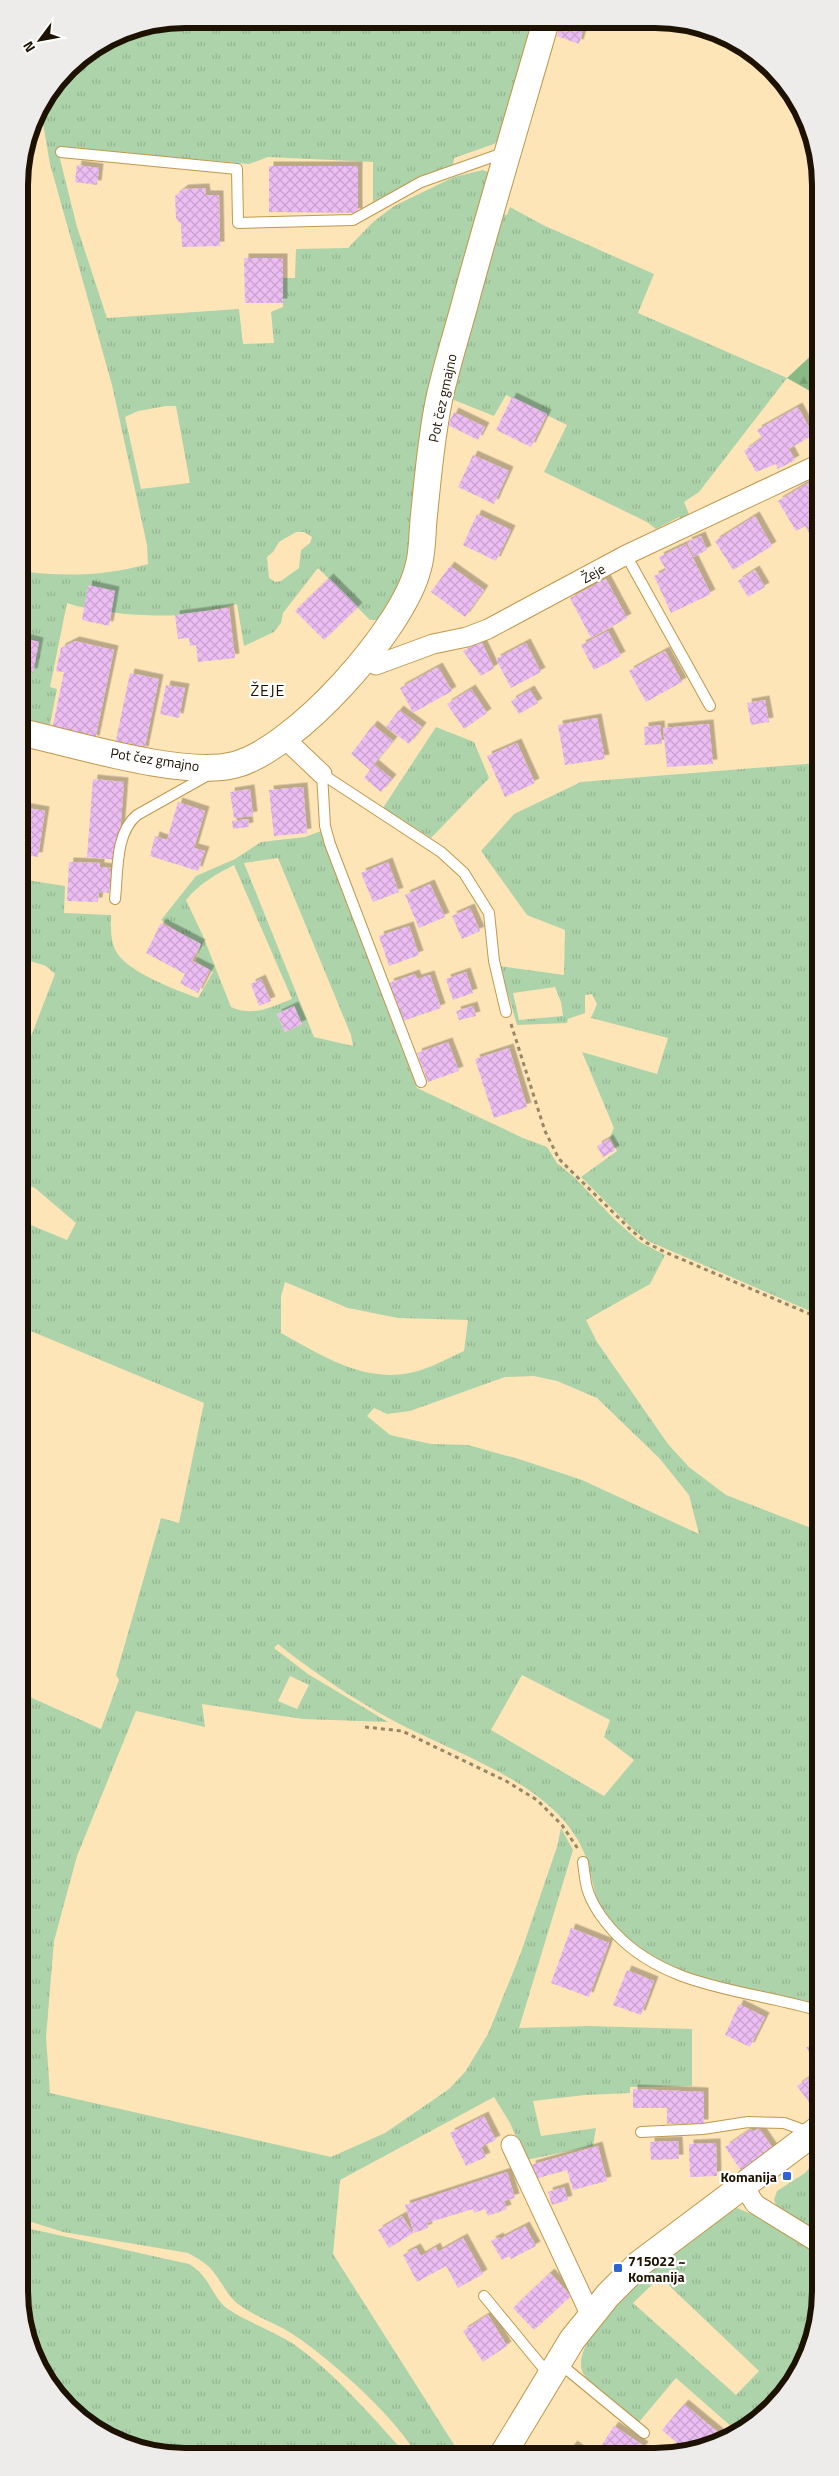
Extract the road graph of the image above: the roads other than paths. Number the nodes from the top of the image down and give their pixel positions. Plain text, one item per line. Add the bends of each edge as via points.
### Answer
1 (544, 27) edge
2 (61, 152) dead end
3 (507, 152) junction
4 (812, 467) edge
5 (626, 555) junction
6 (365, 659) junction
7 (710, 706) dead end
8 (28, 734) edge
9 (285, 739) junction
10 (176, 765) junction
11 (216, 768) junction
12 (322, 774) junction
13 (181, 792) junction
14 (115, 899) dead end
15 (506, 1012) road end
16 (421, 1082) dead end
17 (583, 1862) road end
18 (811, 2009) edge
19 (811, 2129) edge
20 (641, 2132) dead end
21 (811, 2134) edge
22 (511, 2145) dead end
23 (743, 2185) junction
24 (811, 2238) edge
25 (484, 2296) dead end
26 (591, 2316) junction
27 (553, 2369) junction
28 (644, 2433) dead end
29 (507, 2448) edge

1 - 3 street, Pot čez gmajno
2 - 3 lane via 237,169 238,223 353,220 421,182
3 - 6 street, Pot čez gmajno via 439,399 418,569 400,608
4 - 5 street, Žeje
5 - 6 street, Žeje via 488,629 433,644 376,665
5 - 7 lane
6 - 9 street, Pot čez gmajno via 312,716
8 - 10 street, Pot čez gmajno
9 - 11 street, Pot čez gmajno via 255,758
9 - 12 street
10 - 11 street, Pot čez gmajno
10 - 13 lane
11 - 13 lane
12 - 15 lane via 442,852 464,873 489,914 494,961
12 - 16 lane via 325,826 330,844
13 - 14 lane via 136,814 129,821 123,834
17 - 18 lane via 587,1889 601,1916 632,1950 654,1965 690,1980
19 - 20 lane via 784,2123 748,2122 703,2129
21 - 23 street
22 - 26 street
23 - 24 street via 755,2204
23 - 26 street via 639,2264
25 - 27 lane
26 - 27 street
27 - 28 lane
27 - 29 street

